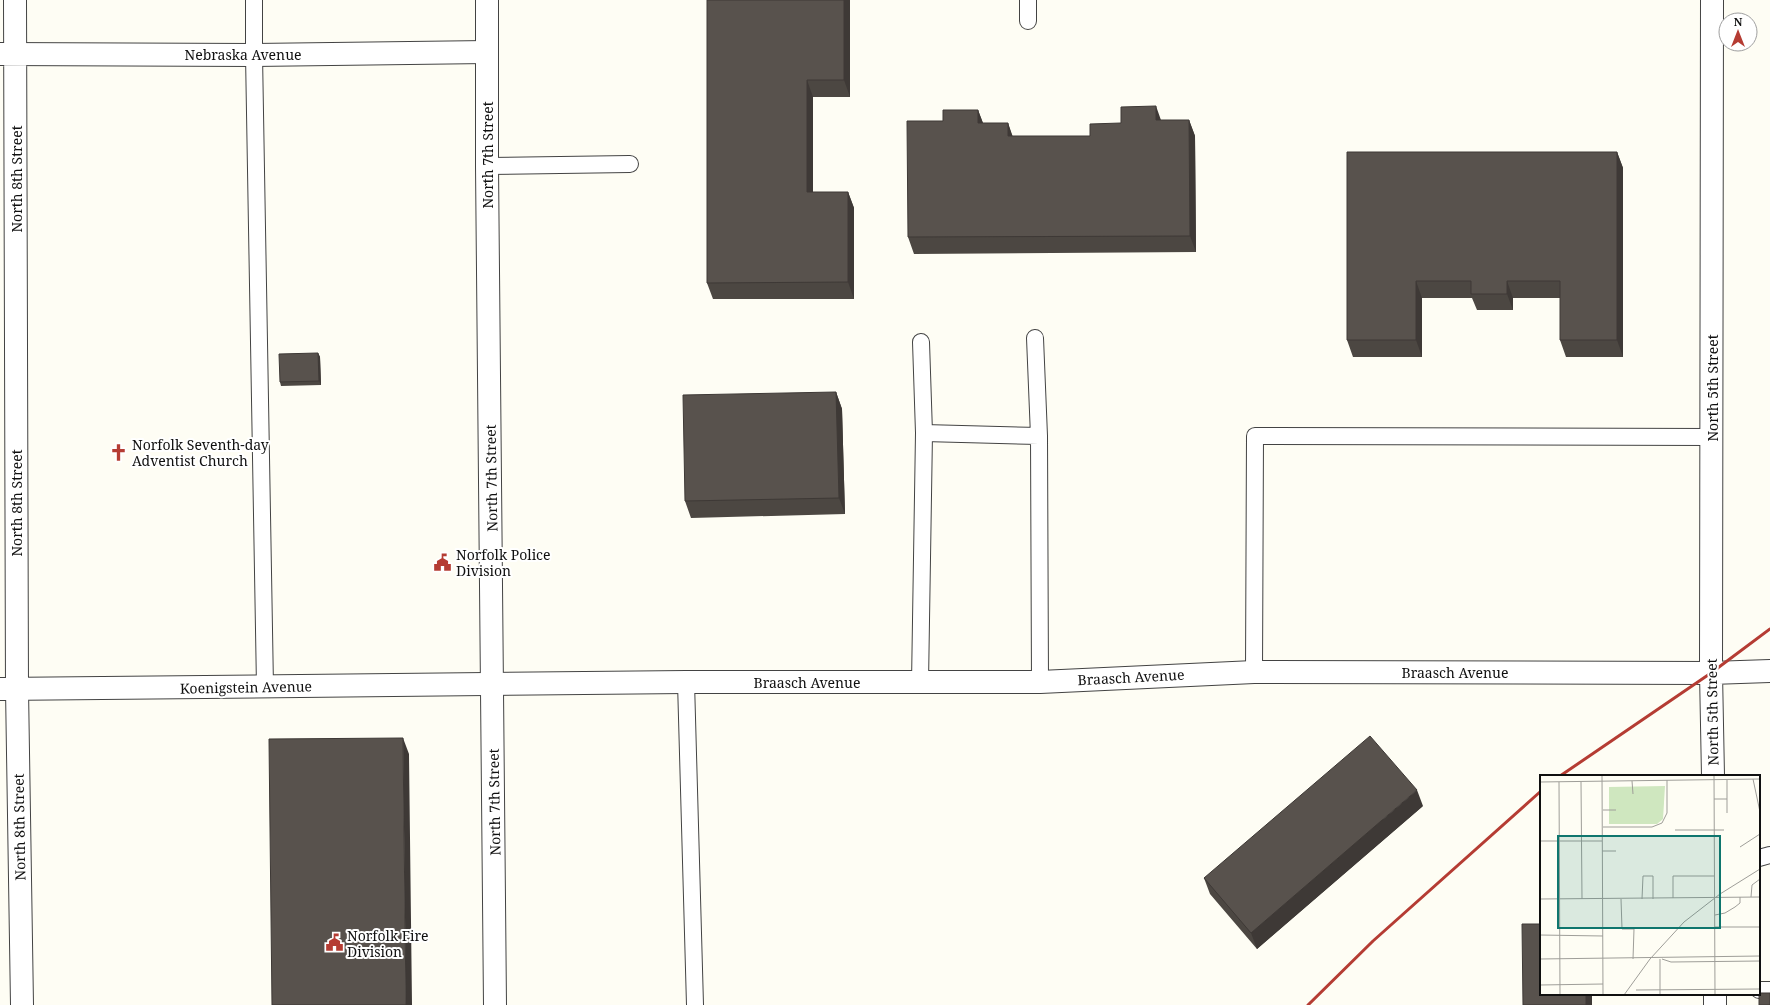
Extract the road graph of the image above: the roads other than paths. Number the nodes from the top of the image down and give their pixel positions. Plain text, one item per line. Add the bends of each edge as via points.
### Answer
1 (16, 0) edge
2 (254, 0) edge
3 (488, 0) edge
4 (1028, 0) edge
5 (1712, 0) edge
6 (1028, 21) dead end
7 (487, 52) junction
8 (8, 54) edge
9 (254, 54) junction
10 (630, 164) dead end
11 (488, 166) junction
12 (1035, 338) dead end
13 (921, 342) dead end
14 (924, 433) junction
15 (1039, 436) junction
16 (1712, 437) junction
17 (1770, 671) edge
18 (1254, 672) junction
19 (1711, 673) junction
20 (686, 682) junction
21 (1040, 682) junction
22 (920, 683) junction
23 (493, 685) junction
24 (265, 687) junction
25 (8, 689) edge
26 (1713, 775) edge
27 (1770, 855) edge
28 (1760, 858) edge
29 (22, 1005) edge
30 (496, 1005) edge
31 (695, 1005) edge

1 - 8 street, North 8th Street
2 - 9 lane
3 - 7 street, North 7th Street
4 - 6 lane
5 - 16 street, North 5th Street
7 - 9 street, Nebraska Avenue
7 - 11 street, North 7th Street
8 - 9 street, Nebraska Avenue
8 - 25 street, North 8th Street
9 - 24 lane
10 - 11 lane
11 - 23 street, North 7th Street
12 - 15 lane
13 - 14 lane
14 - 15 lane
14 - 22 lane
15 - 21 lane
16 - 18 lane via 1255,436
16 - 19 street, North 5th Street
17 - 19 street, Braasch Avenue
18 - 19 street, Braasch Avenue
18 - 21 street, Braasch Avenue
19 - 26 street, North 5th Street
20 - 22 street, Braasch Avenue
20 - 23 street, Braasch Avenue
20 - 31 lane
21 - 22 street, Braasch Avenue
23 - 24 street, Koenigstein Avenue
23 - 30 street, North 7th Street
24 - 25 street, Koenigstein Avenue
25 - 29 street, North 8th Street
27 - 28 lane

